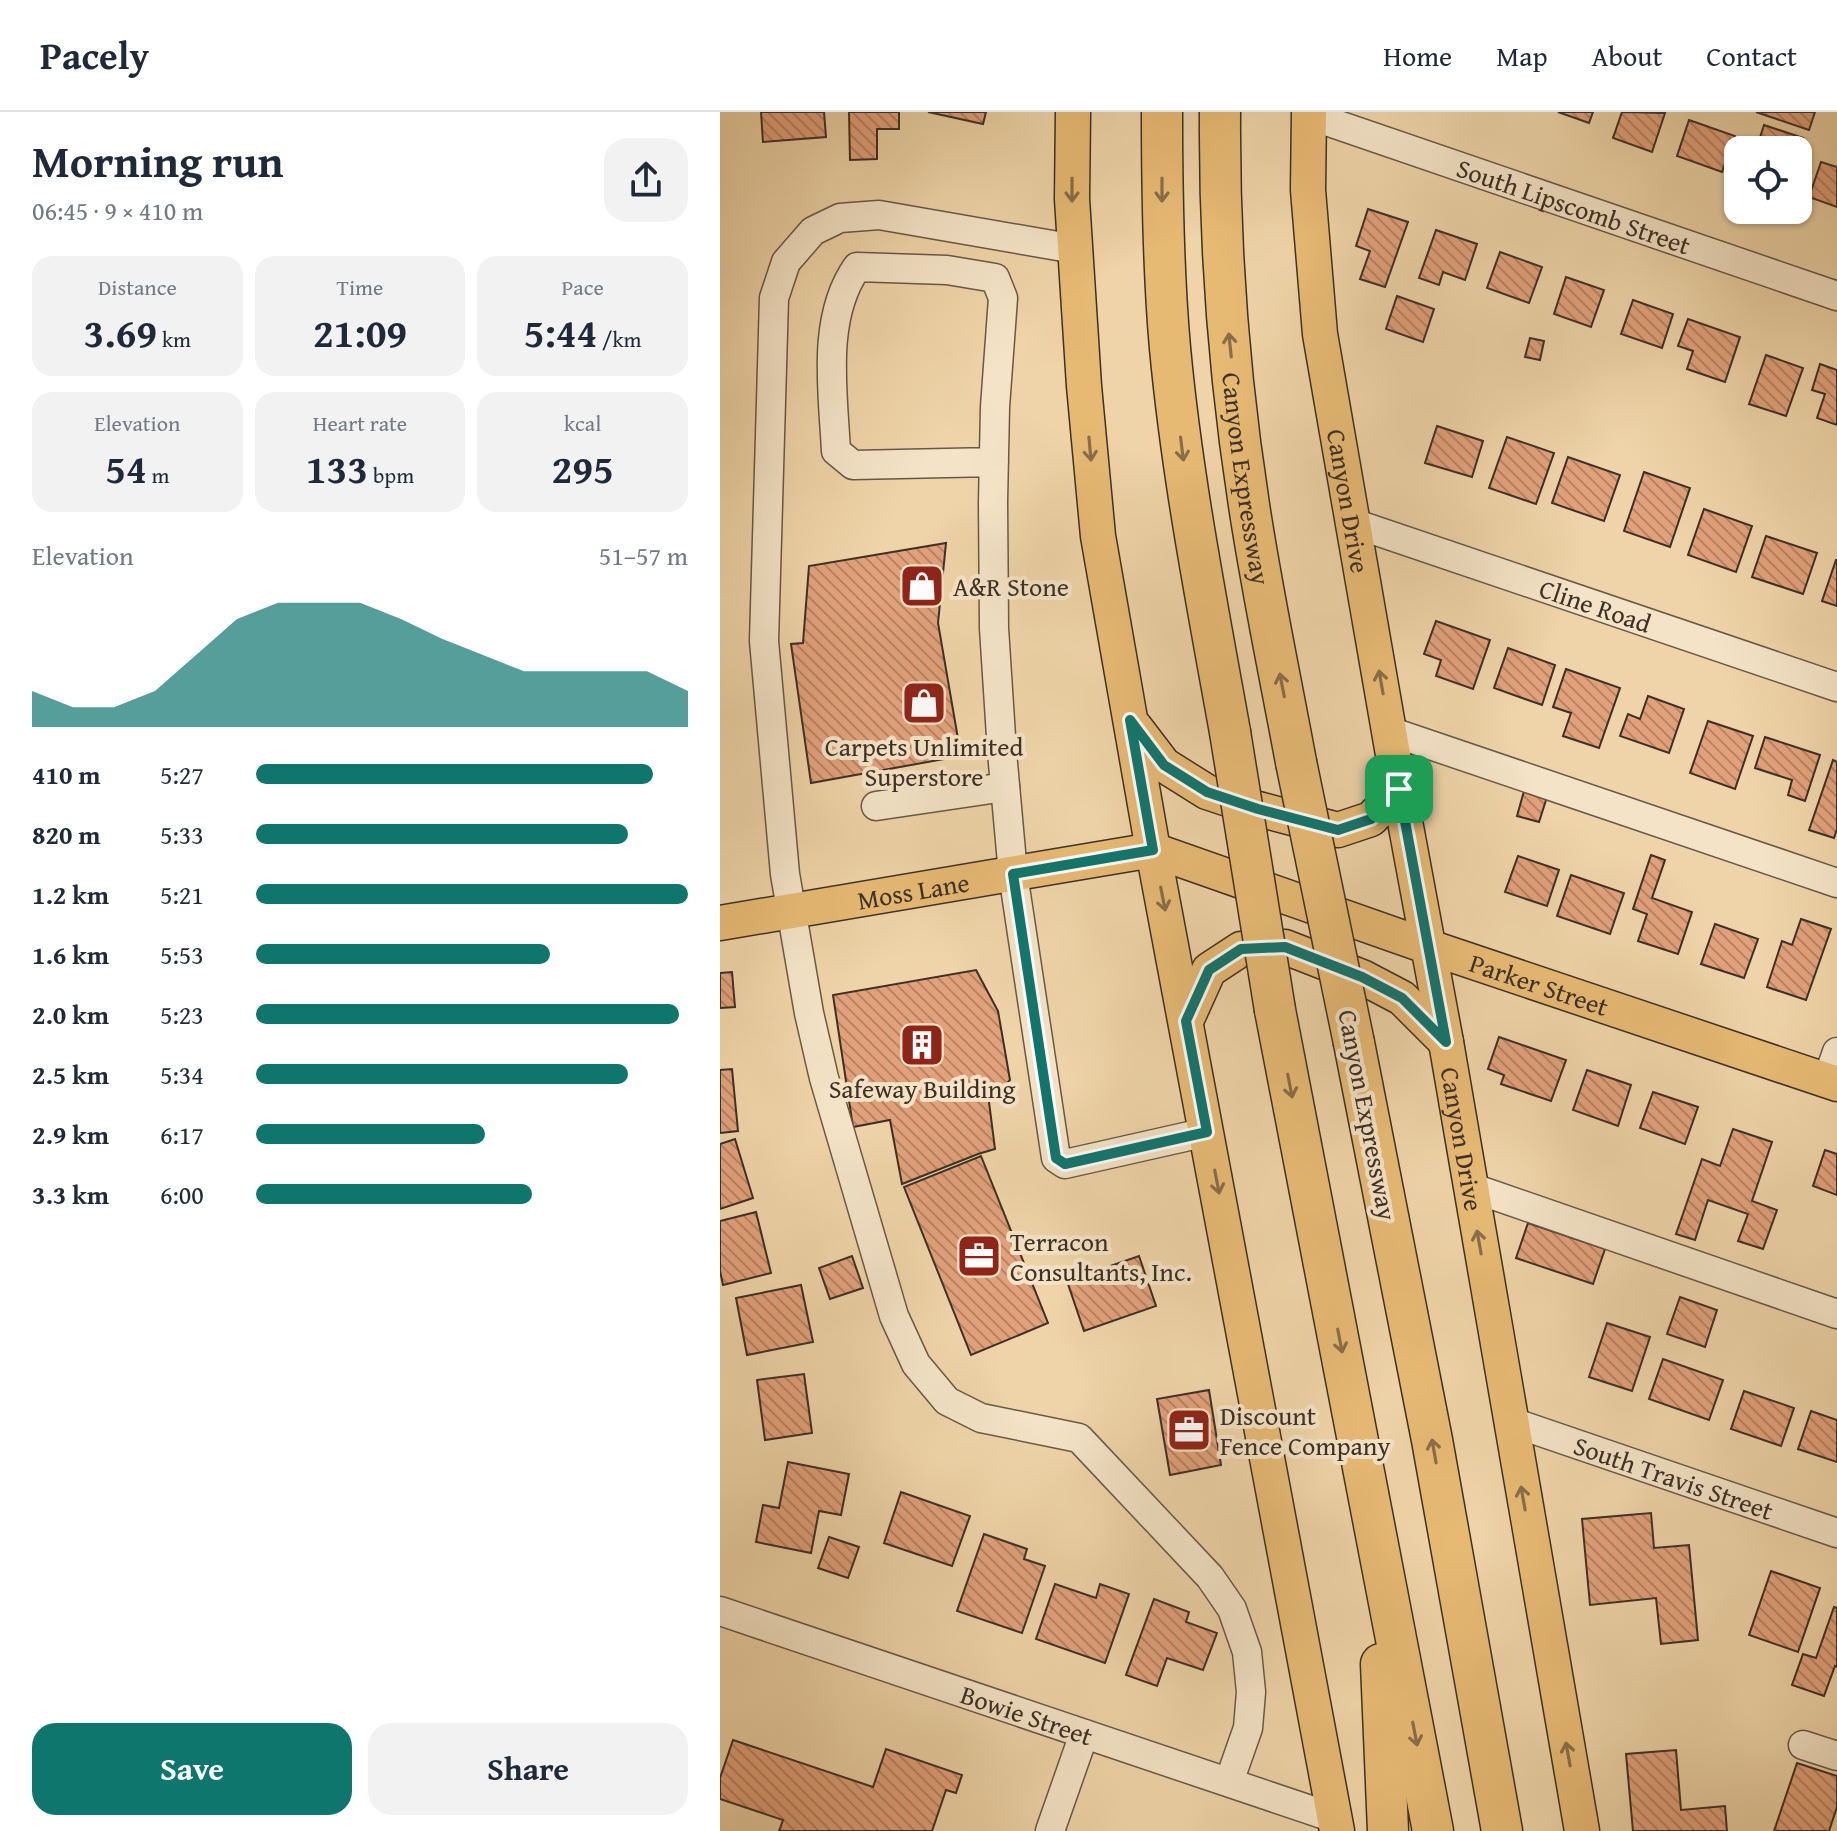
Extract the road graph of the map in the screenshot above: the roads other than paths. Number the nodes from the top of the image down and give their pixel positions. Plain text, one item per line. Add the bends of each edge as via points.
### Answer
1 (1073, 112) edge
2 (1162, 112) edge
3 (1220, 112) edge
4 (1309, 114) edge
5 (1075, 249) junction
6 (1837, 296) edge
7 (994, 462) junction
8 (1353, 523) junction
9 (1837, 687) edge
10 (1130, 720) junction
11 (1389, 731) junction
12 (1005, 787) junction
13 (1399, 789) junction
14 (876, 806) dead end
15 (1153, 850) junction
16 (1013, 874) junction
17 (1837, 883) edge
18 (791, 913) junction
19 (720, 923) edge
20 (1429, 947) junction
21 (1186, 1021) junction
22 (1446, 1042) junction
23 (1834, 1072) edge
24 (1207, 1132) junction
25 (1470, 1187) junction
26 (1837, 1314) edge
27 (1509, 1421) junction
28 (1374, 1513) junction
29 (1837, 1533) edge
30 (1460, 1595) junction
31 (720, 1611) edge
32 (1084, 1734) junction
33 (1803, 1745) dead end
34 (1837, 1756) edge
35 (1229, 1782) junction
36 (1335, 1824) edge
37 (1050, 1831) edge
38 (1388, 1831) edge
39 (1433, 1831) edge
40 (1502, 1831) edge
41 (1518, 1831) edge
42 (1582, 1831) edge

1 -> 5 main road
2 -> 28 highway, bridge via 1170,348 1189,503 1275,1010
30 -> 3 highway, Canyon Expressway, bridge via 1247,489 1229,336 1219,192
4 - 6 street, South Lipscomb Street
4 - 8 main road, Canyon Drive via 1308,190 1320,334
5 -> 10 main road via 1098,536
5 - 18 street via 879,215 840,218 813,231 786,262 774,298 764,641
7 - 7 street via 1003,298 995,278 947,270 857,267 844,285 830,357 836,451 853,465
7 - 12 street via 994,628
8 - 9 street, Cline Road
11 -> 8 main road, Canyon Drive
10 - 13 main road via 1164,765 1207,792 1338,830 1371,819
10 - 15 main road
11 - 13 main road, Canyon Drive
11 - 17 street
12 - 14 street
12 - 16 street
13 - 20 main road, Canyon Drive
15 - 16 main road, Moss Lane
15 - 20 main road, Parker Street
15 -> 21 main road
16 - 18 main road, Moss Lane
16 - 24 street via 1056,1158 1065,1164
18 - 19 main road, Moss Lane
18 - 35 street via 839,1135 894,1316 916,1364 947,1401 981,1418 1079,1438 1210,1577 1232,1609 1247,1652 1251,1692 1248,1728
20 - 22 main road, Canyon Drive
20 - 23 main road, Parker Street
21 - 22 main road via 1209,970 1241,949 1285,947 1402,998
21 - 24 main road
22 - 25 main road, Canyon Drive
24 -> 36 main road
25 - 26 street
27 -> 25 main road, Canyon Drive
27 - 29 street, South Travis Street
42 -> 27 main road, Canyon Drive
28 - 38 highway
28 -> 39 highway
30 - 40 highway, Canyon Expressway
30 - 41 highway
31 - 32 street, Bowie Street
32 - 35 street, Bowie Street
32 - 37 street
33 - 34 street
35 - 36 street, Bowie Street

